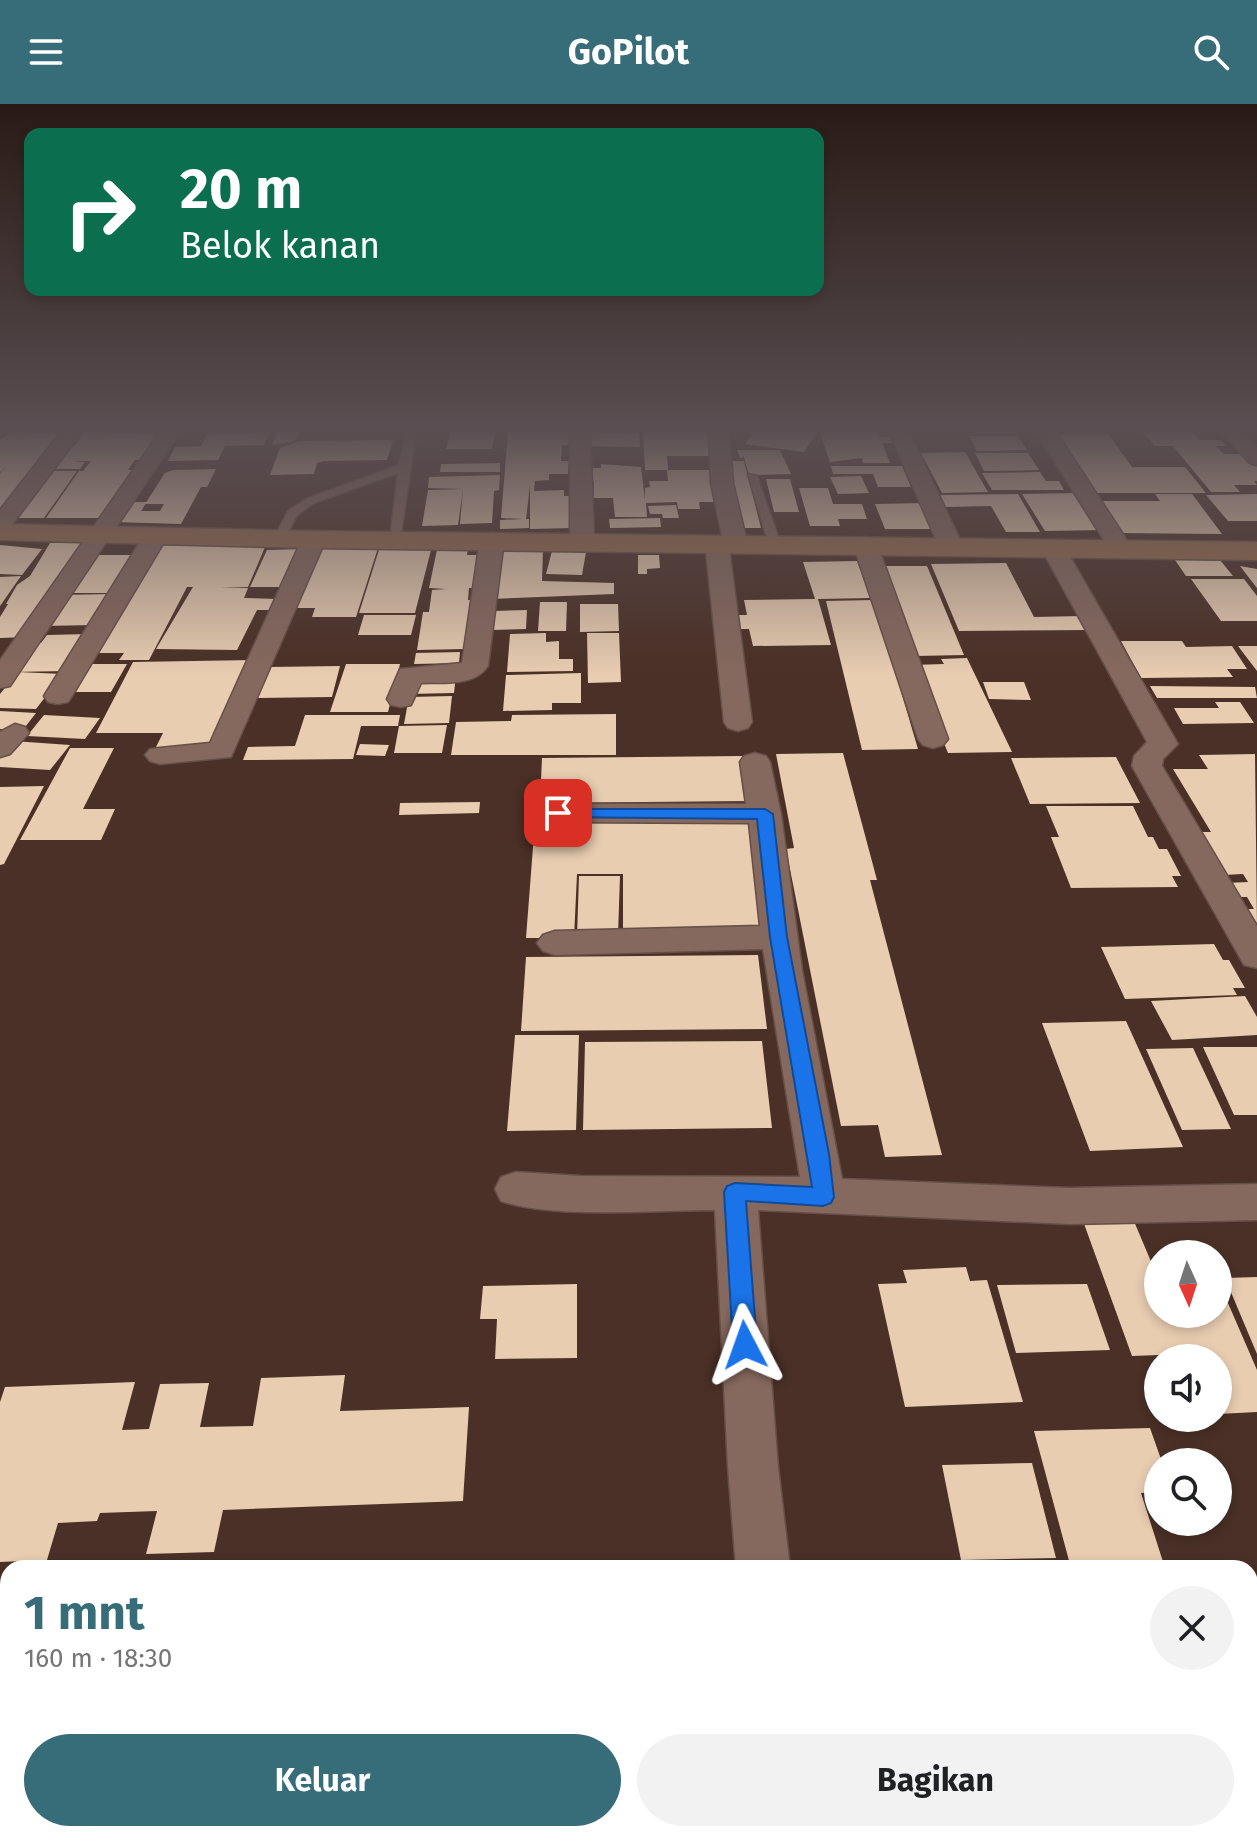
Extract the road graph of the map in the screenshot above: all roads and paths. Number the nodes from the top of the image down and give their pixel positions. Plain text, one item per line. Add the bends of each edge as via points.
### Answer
1 (114, 513) edge
2 (292, 513) edge
3 (399, 513) edge
4 (582, 513) edge
5 (723, 513) edge
6 (764, 513) edge
7 (936, 513) edge
8 (1098, 513) edge
9 (0, 532) edge
10 (99, 535) junction
11 (155, 537) junction
12 (280, 538) junction
13 (314, 539) junction
14 (396, 539) junction
15 (492, 540) junction
16 (582, 540) junction
17 (774, 542) junction
18 (865, 544) junction
19 (950, 544) junction
20 (724, 546) junction
21 (1053, 548) junction
22 (1120, 548) junction
23 (1257, 551) edge
24 (30, 637) junction
25 (0, 638) edge
26 (0, 680) edge
27 (58, 696) dead end
28 (401, 699) dead end
29 (738, 722) dead end
30 (933, 739) dead end
31 (160, 755) dead end
32 (755, 762) dead end
33 (558, 813) dead end
34 (765, 814) junction
35 (778, 937) junction
36 (555, 943) dead end
37 (1257, 956) edge
38 (516, 1189) dead end
39 (735, 1192) junction
40 (823, 1197) junction
41 (1257, 1202) edge
42 (762, 1560) edge

1 - 10 street
2 - 12 lane
3 - 14 lane
4 - 16 street
5 - 20 street
6 - 17 lane
7 - 19 street
8 - 22 street
9 - 10 street
10 - 11 street
10 - 24 street
11 - 12 street
11 - 27 street
12 - 13 street
13 - 14 street
13 - 31 street via 221,751
14 - 15 street
15 - 16 street
15 - 28 street via 475,666 465,673 410,675
16 - 20 street
17 - 18 street
17 - 20 street
18 - 19 street
18 - 30 street
19 - 21 street
20 - 29 street
21 - 22 street
21 - 37 street via 1163,744 1149,756 1147,766
22 - 23 street
24 - 25 street
24 - 26 street
32 - 34 street
33 - 34 street
34 - 35 street
35 - 36 street
35 - 40 street
38 - 39 street
39 - 40 street
39 - 42 street
40 - 41 street via 1069,1206

